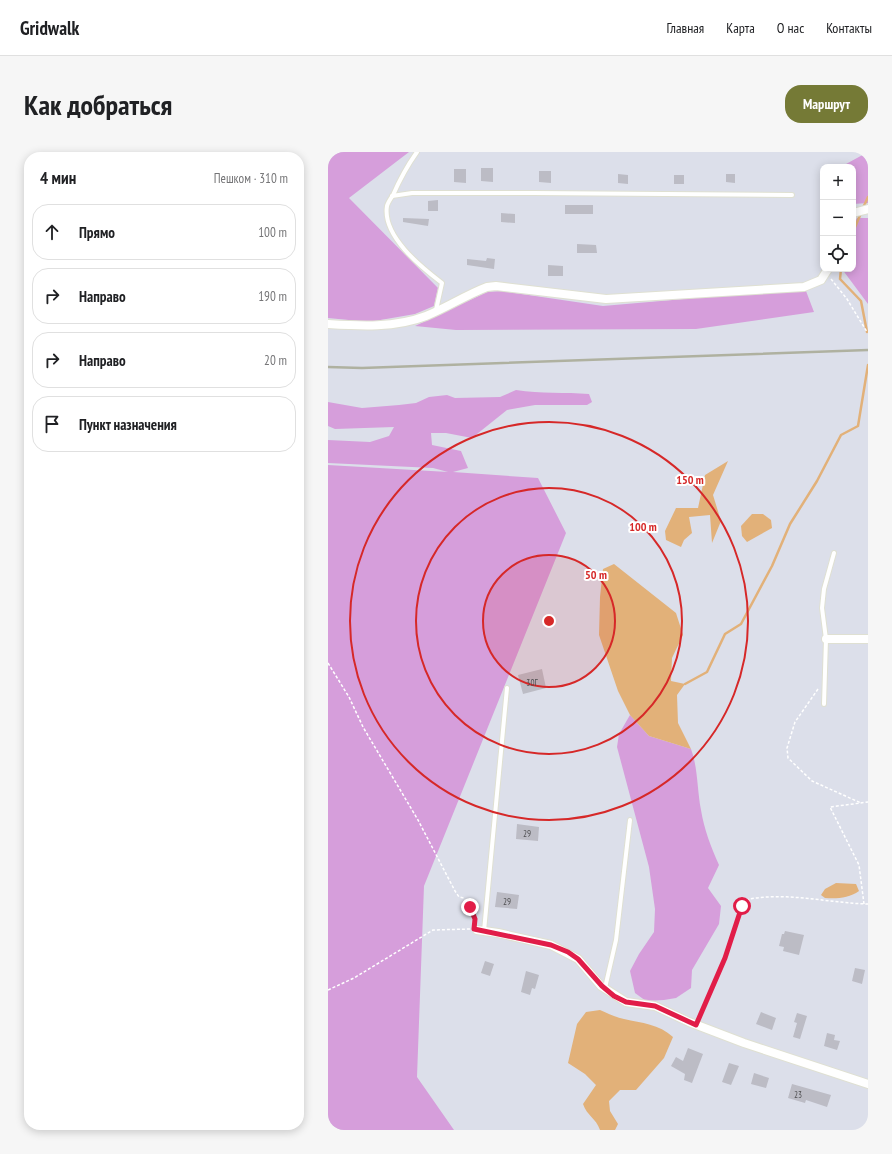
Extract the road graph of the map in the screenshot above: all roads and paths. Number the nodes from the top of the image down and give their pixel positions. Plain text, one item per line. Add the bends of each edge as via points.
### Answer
1 (417, 152) edge
2 (792, 195) dead end
3 (392, 196) junction
4 (868, 209) edge
5 (856, 212) edge
6 (826, 272) edge
7 (823, 277) junction
8 (436, 311) junction
9 (328, 324) edge
10 (867, 332) dead end
11 (834, 553) dead end
12 (826, 639) junction
13 (868, 639) edge
14 (328, 663) edge
15 (825, 674) junction
16 (507, 688) dead end
17 (824, 704) dead end
18 (868, 802) edge
19 (861, 803) junction
20 (630, 820) dead end
21 (864, 904) junction
22 (868, 904) edge
23 (478, 930) junction
24 (605, 989) junction
25 (328, 990) edge
26 (696, 1025) junction
27 (868, 1084) edge

1 - 3 lane via 402,174
2 - 3 lane via 412,193
3 - 8 lane via 387,206 389,224 397,239 427,272 442,283
4 - 5 street
6 - 7 street
7 - 8 street via 804,287 606,299 496,286 487,287
7 - 10 path via 833,280
8 - 9 street via 406,322 364,326
11 - 12 lane via 824,589 822,608
12 - 13 street
12 - 15 lane
14 - 23 path via 418,820 455,891 470,907
15 - 17 lane
15 - 19 path via 795,722 787,748 788,758 812,781
16 - 23 lane
18 - 19 path
19 - 21 path via 830,807 859,865
20 - 24 lane via 616,940
21 - 22 path
21 - 26 path via 780,896 749,899 742,906 725,958
23 - 24 street via 551,945 568,952 578,959
23 - 25 path via 433,930 354,978
24 - 26 street via 626,1002 655,1006
26 - 27 street via 744,1044

